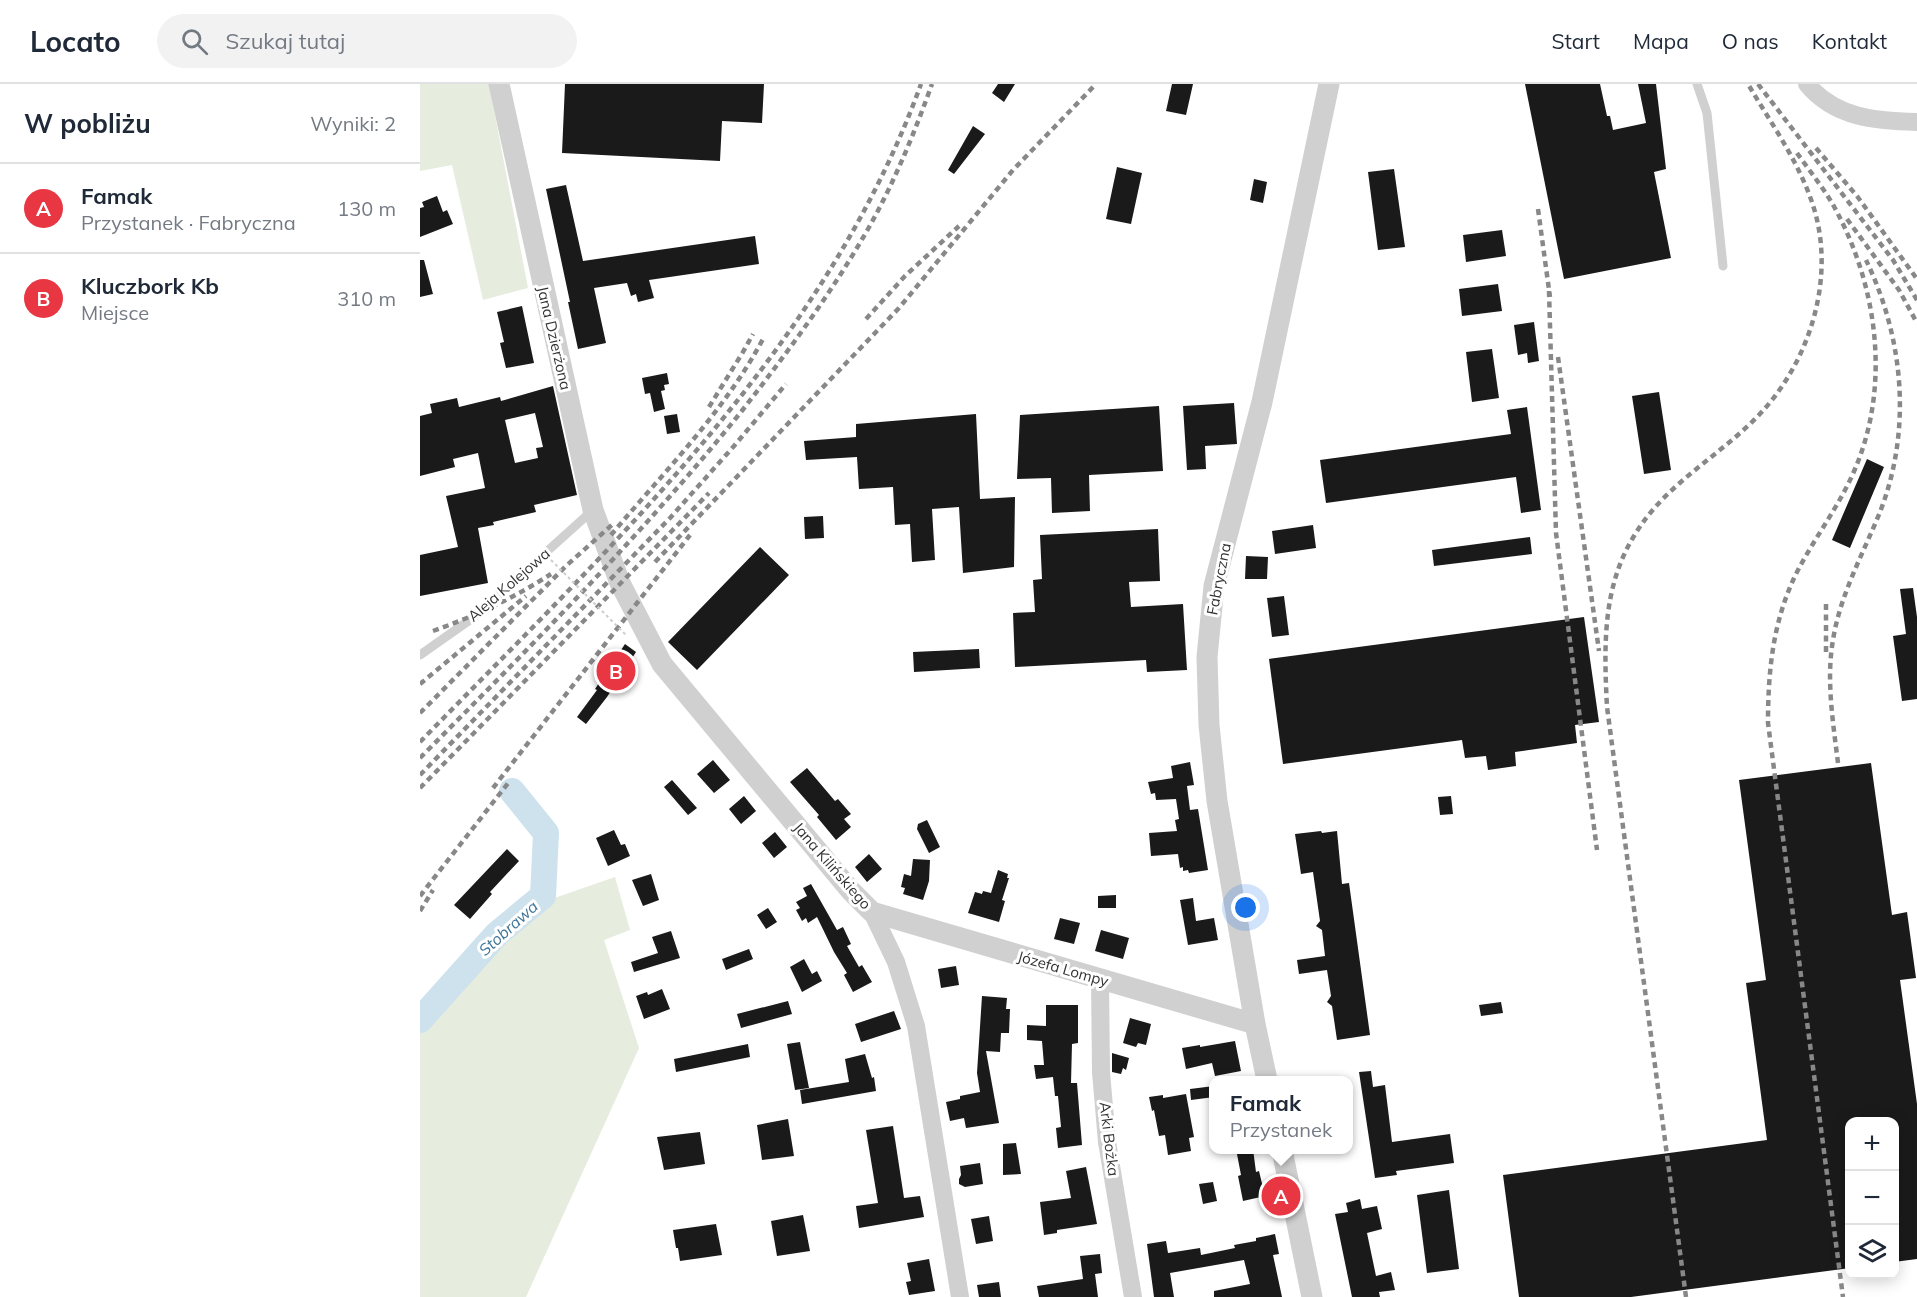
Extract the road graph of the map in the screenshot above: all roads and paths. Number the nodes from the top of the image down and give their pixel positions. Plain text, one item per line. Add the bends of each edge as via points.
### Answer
1 (499, 84) edge
2 (1329, 84) edge
3 (1697, 84) edge
4 (1807, 84) edge
5 (1917, 122) edge
6 (1723, 266) dead end
7 (593, 510) junction
8 (550, 560) dead end
9 (622, 588) joint
10 (627, 636) dead end
11 (420, 655) edge
12 (872, 912) junction
13 (1100, 980) junction
14 (1255, 1024) junction
15 (1266, 1076) edge
16 (1282, 1154) edge
17 (960, 1297) edge
18 (1133, 1297) edge
19 (1312, 1297) edge

1 - 7 street, Jana Dzierżona
2 - 14 street, Fabryczna via 1262,402 1214,586 1207,657 1217,801
3 - 6 lane via 1707,113
4 - 5 street via 1838,109 1863,118
7 - 9 street, Jana Dzierżona
7 - 11 lane, Aleja Kolejowa via 474,617
8 - 10 path, bridge
9 - 12 street, Jana Kilińskiego via 662,664
12 - 13 street, Józefa Lompy
12 - 17 street, Jana Kilińskiego via 896,962 916,1026
13 - 14 street, Józefa Lompy
13 - 18 street, Arki Bożka via 1107,1142
14 - 15 street, Fabryczna
16 - 19 street

